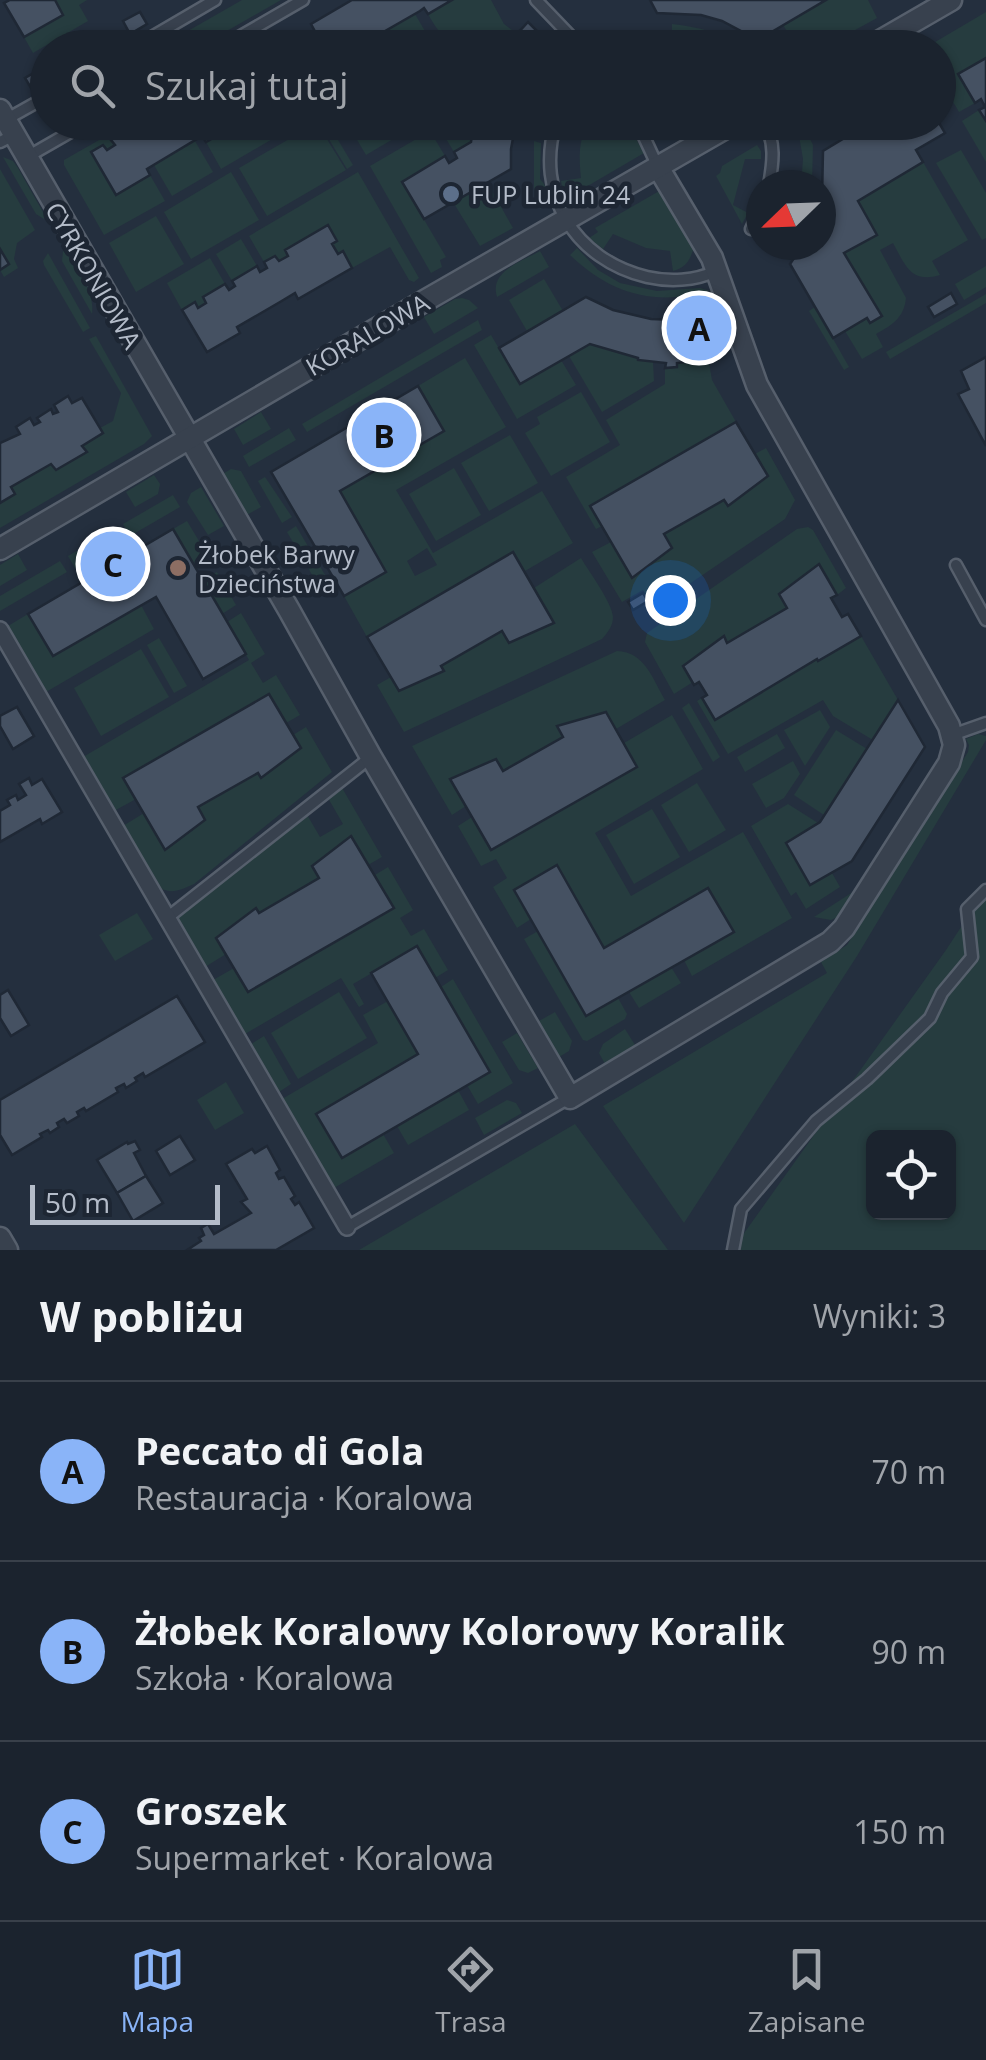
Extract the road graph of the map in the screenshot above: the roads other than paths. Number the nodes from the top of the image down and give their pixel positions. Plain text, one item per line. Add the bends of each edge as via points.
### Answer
1 (214, 0) edge
2 (304, 0) edge
3 (536, 0) edge
4 (951, 0) edge
5 (163, 30) edge
6 (252, 30) edge
7 (565, 30) edge
8 (899, 30) edge
9 (30, 109) edge
10 (5, 127) edge
11 (57, 140) edge
12 (553, 140) edge
13 (646, 140) edge
14 (704, 140) edge
15 (771, 140) edge
16 (26, 158) junction
17 (658, 166) junction
18 (772, 170) edge
19 (566, 219) junction
20 (716, 271) junction
21 (188, 439) junction
22 (0, 549) edge
23 (956, 565) dead end
24 (986, 620) edge
25 (0, 630) edge
26 (986, 723) edge
27 (952, 734) junction
28 (370, 757) junction
29 (986, 890) edge
30 (167, 918) junction
31 (570, 1098) junction
32 (347, 1227) joint
33 (0, 1238) edge
34 (7, 1250) edge
35 (733, 1250) edge

1 - 5 lane
2 - 6 lane
3 - 7 lane
4 - 8 street
9 - 10 lane
10 - 16 street, CYRKONIOWA
11 - 16 lane
12 - 19 lane via 552,182
13 - 17 lane
14 - 17 street, KORALOWA
15 - 18 lane
16 - 21 street, CYRKONIOWA
17 - 19 street, KORALOWA
17 - 20 street
19 - 20 lane via 598,258 628,272 680,280
19 - 21 street, KORALOWA
20 - 27 street via 757,385
21 - 22 street, KORALOWA
21 - 28 street, CYRKONIOWA
23 - 24 lane
25 - 30 street
26 - 27 lane
27 - 31 street via 949,763 830,942
28 - 30 lane
28 - 31 street, CYRKONIOWA
29 - 35 lane via 966,908 972,956 930,1018 816,1122 741,1209
30 - 32 street
31 - 32 lane
33 - 34 street

